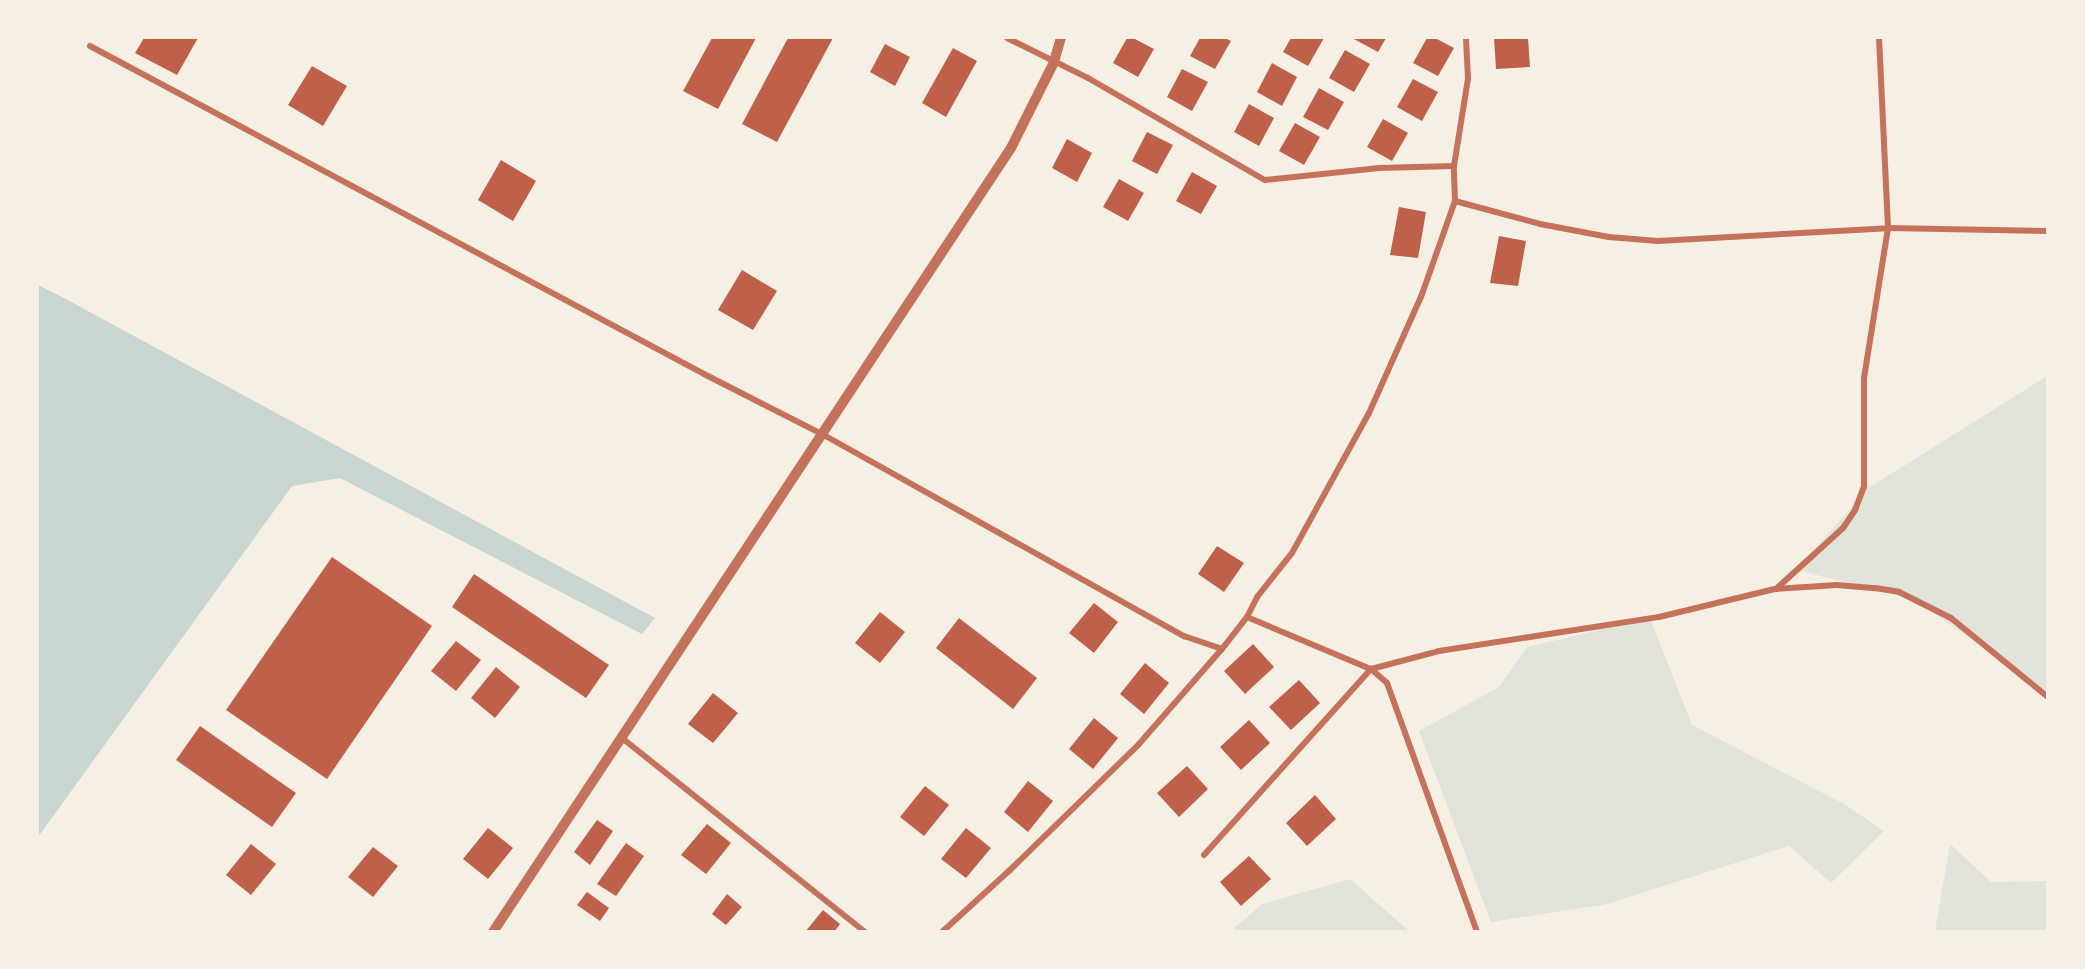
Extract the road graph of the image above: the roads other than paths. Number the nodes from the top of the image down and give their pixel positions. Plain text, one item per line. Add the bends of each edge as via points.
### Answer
1 (1007, 38) edge
2 (1061, 38) edge
3 (1466, 38) edge
4 (1879, 38) edge
5 (90, 46) dead end
6 (1054, 62) junction
7 (1454, 166) junction
8 (1455, 201) junction
9 (1888, 228) junction
10 (2048, 231) edge
11 (822, 434) junction
12 (1775, 589) junction
13 (1247, 617) junction
14 (1222, 649) junction
15 (1371, 669) junction
16 (2048, 697) edge
17 (622, 738) junction
18 (1204, 855) dead end
19 (493, 932) edge
20 (865, 932) edge
21 (942, 932) edge
22 (1478, 932) edge

1 - 6 street
2 - 6 street
3 - 7 street via 1468,79
4 - 9 street
5 - 11 street
6 - 7 street via 1265,180 1379,168
6 - 11 street via 1011,148
7 - 8 street
8 - 9 street via 1563,228 1658,241
8 - 13 street via 1421,297 1369,413 1292,552 1257,597
9 - 10 street
9 - 12 street via 1864,378 1864,487 1843,528
11 - 14 street via 1184,636
11 - 17 street
12 - 15 street via 1659,617 1438,651
12 - 16 street via 1837,585 1899,592 1951,618
13 - 14 street
13 - 15 street
14 - 21 street via 1139,744
15 - 18 street
15 - 22 street via 1388,683
17 - 19 street
17 - 20 street

